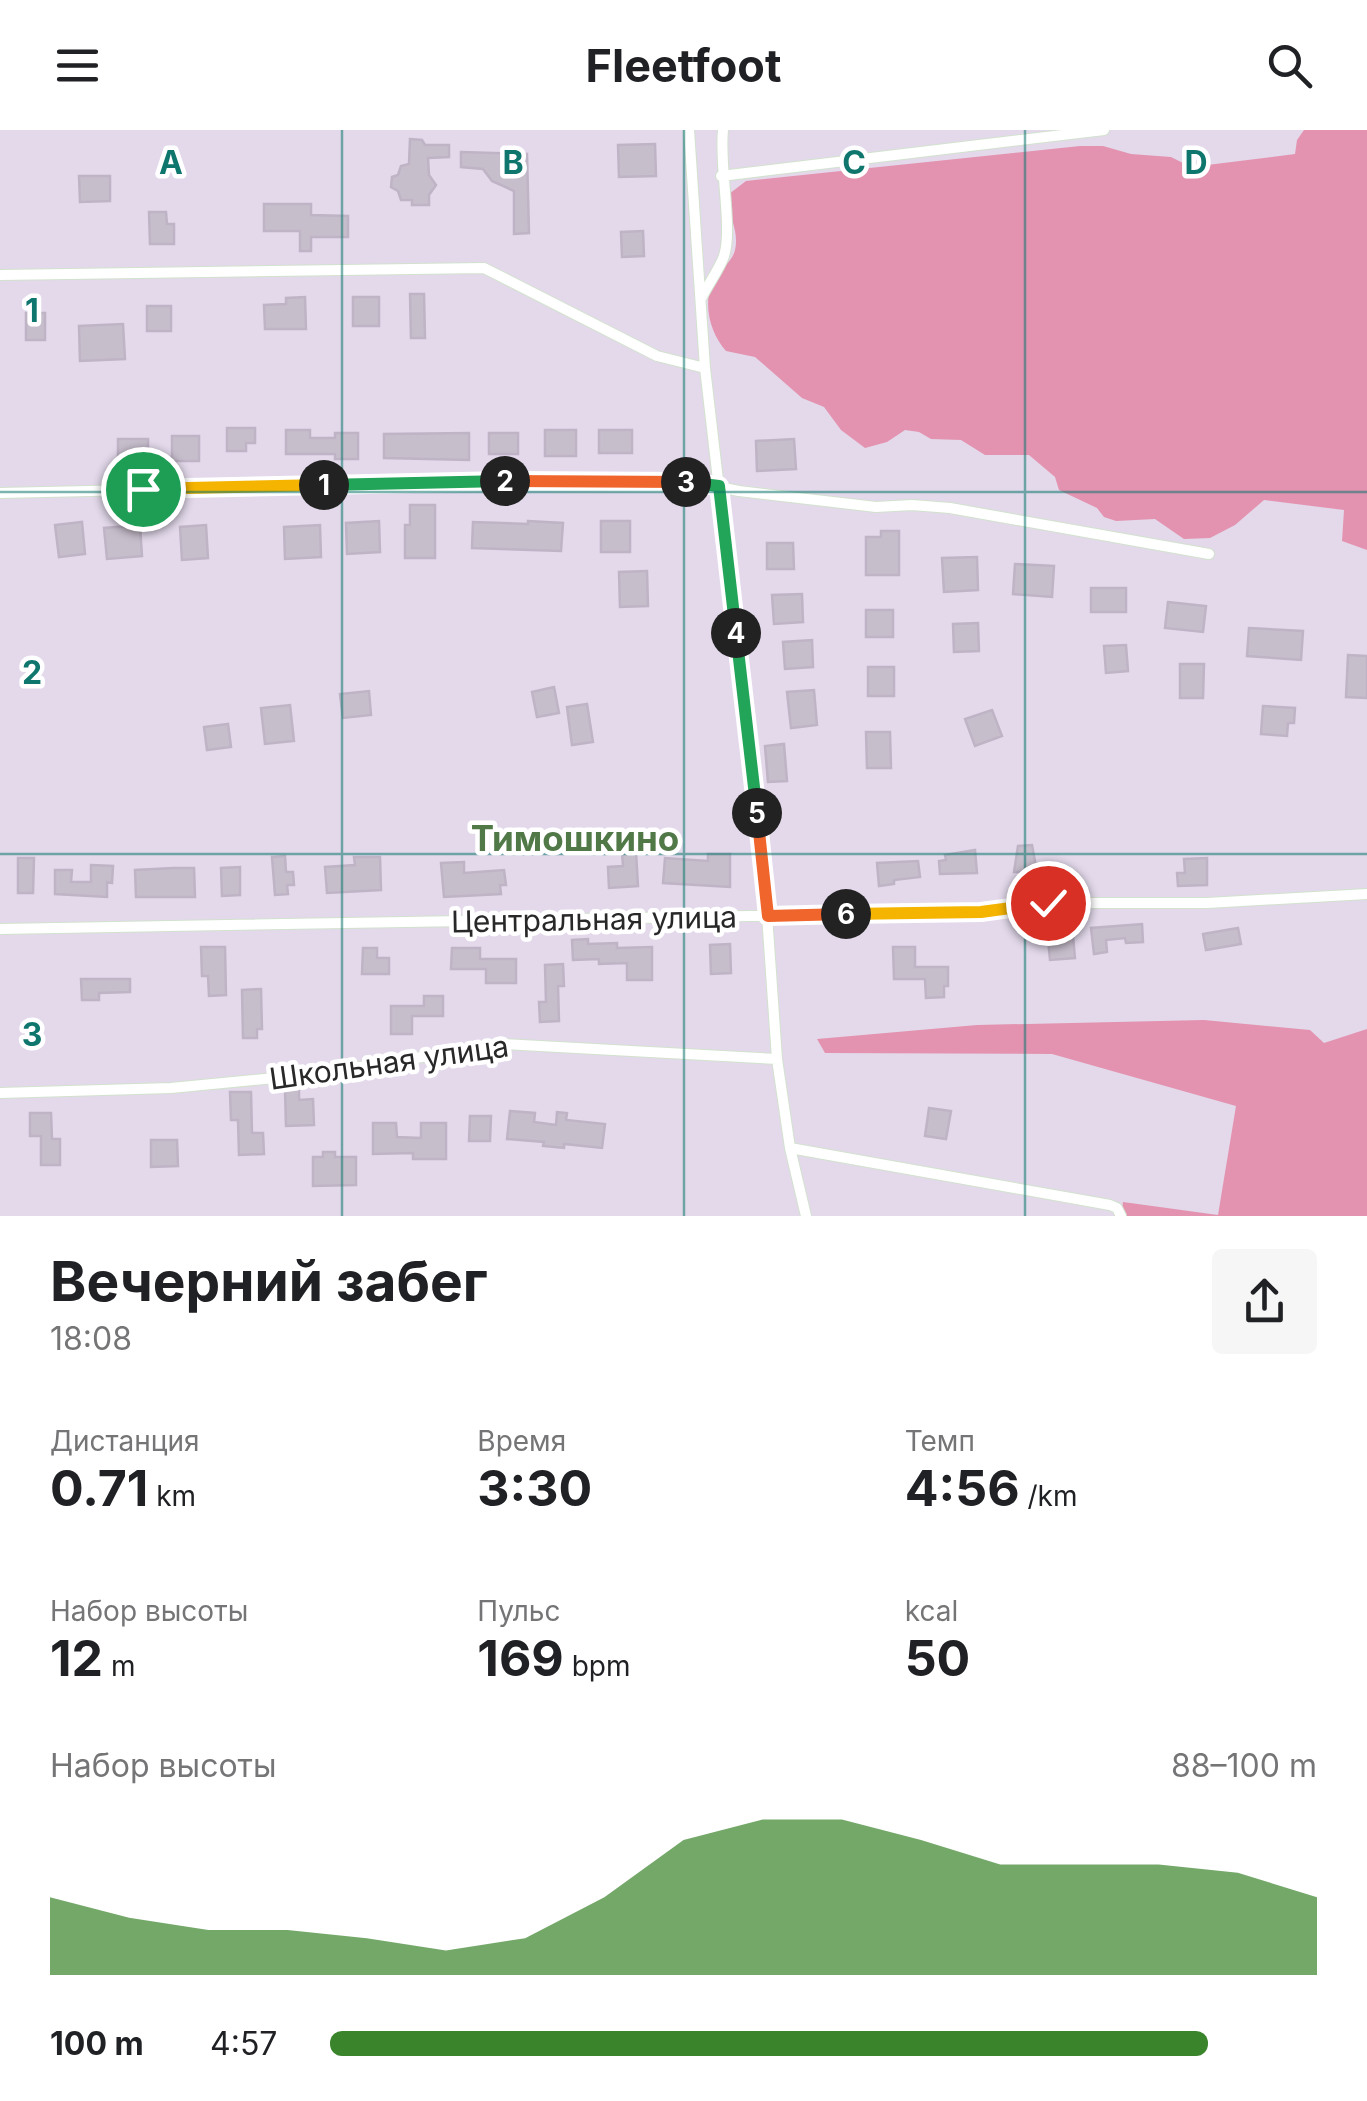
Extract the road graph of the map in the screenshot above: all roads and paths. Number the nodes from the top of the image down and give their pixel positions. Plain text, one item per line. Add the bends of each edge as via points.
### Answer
1 (688, 130) edge
2 (723, 130) edge
3 (1104, 130) edge
4 (721, 176) junction
5 (0, 275) edge
6 (701, 298) junction
7 (705, 368) junction
8 (719, 486) junction
9 (0, 492) edge
10 (1210, 554) dead end
11 (1367, 894) edge
12 (768, 916) junction
13 (0, 929) edge
14 (777, 1059) junction
15 (0, 1093) edge
16 (790, 1148) junction
17 (806, 1216) edge
18 (1120, 1216) edge

1 - 6 street
2 - 4 street
3 - 4 street
4 - 6 street via 724,256
5 - 7 street via 484,268 657,356
6 - 7 street
7 - 8 street
8 - 9 street via 526,481
8 - 10 street via 876,508 950,508
8 - 12 street
11 - 12 street, Центральная улица
12 - 13 street, Центральная улица
12 - 14 street
14 - 15 street, Школьная улица via 502,1044 317,1074 171,1088
14 - 16 street
16 - 17 street
16 - 18 street via 1110,1205

